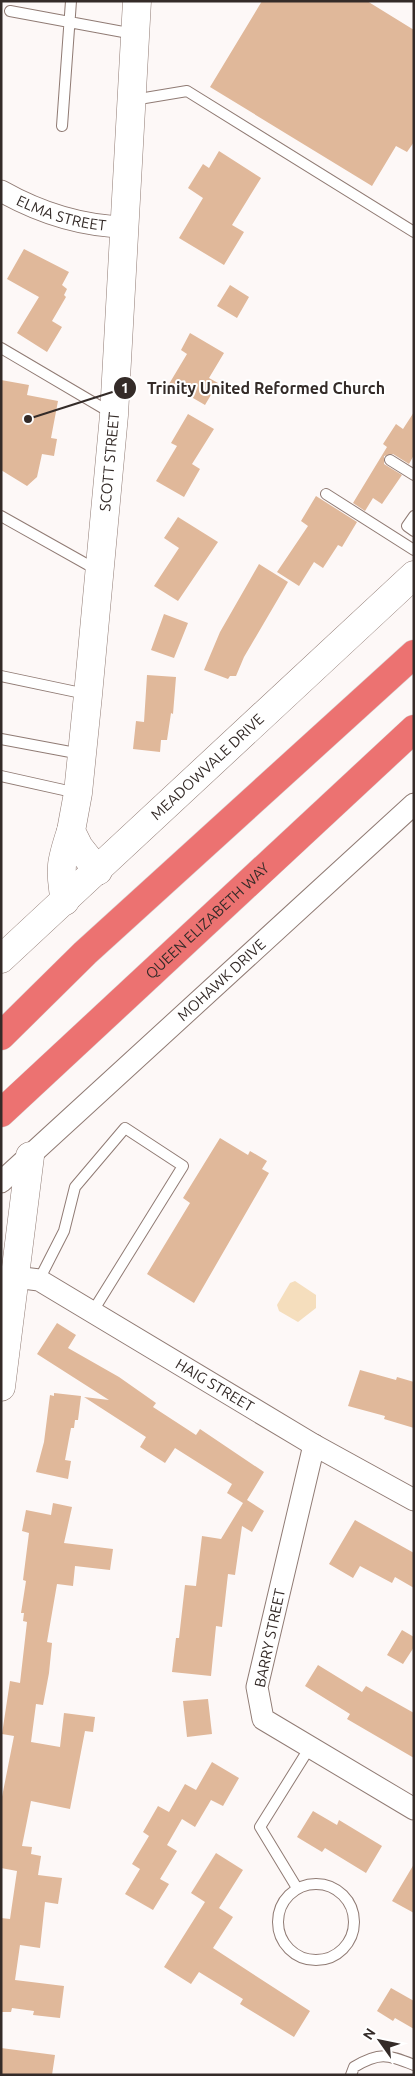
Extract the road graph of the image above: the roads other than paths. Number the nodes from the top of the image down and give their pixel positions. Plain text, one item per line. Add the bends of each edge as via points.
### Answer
1 (71, 1) edge
2 (138, 1) edge
3 (10, 11) dead end
4 (68, 23) junction
5 (136, 34) junction
6 (132, 100) junction
7 (62, 126) dead end
8 (1, 191) edge
9 (125, 228) junction
10 (414, 232) edge
11 (1, 348) edge
12 (114, 415) junction
13 (390, 460) dead end
14 (414, 475) edge
15 (326, 494) dead end
16 (1, 516) edge
17 (414, 516) edge
18 (414, 531) edge
19 (414, 550) edge
20 (101, 572) junction
21 (414, 575) edge
22 (414, 654) edge
23 (1, 676) edge
24 (88, 694) junction
25 (414, 729) edge
26 (1, 739) edge
27 (82, 755) junction
28 (1, 776) edge
29 (78, 793) junction
30 (414, 804) edge
31 (70, 830) junction
32 (98, 871) junction
33 (66, 901) junction
34 (1, 959) edge
35 (1, 1036) edge
36 (1, 1113) edge
37 (30, 1156) junction
38 (1, 1182) edge
39 (27, 1279) junction
40 (93, 1311) junction
41 (1, 1387) edge
42 (314, 1445) junction
43 (414, 1500) edge
44 (310, 1747) junction
45 (414, 1809) edge
46 (297, 1888) junction
47 (414, 2065) edge
48 (352, 2075) edge

1 - 4 lane
2 - 5 street, SCOTT STREET
3 - 4 lane
4 - 5 lane
4 - 7 lane
5 - 6 street, SCOTT STREET
6 - 9 street, SCOTT STREET
6 - 10 lane via 187,92
8 - 9 street, ELMA STREET via 45,214 99,227
9 - 12 street, SCOTT STREET
11 - 12 lane
12 - 20 street, SCOTT STREET
13 - 14 lane
15 - 19 lane
16 - 20 lane
17 - 18 lane via 407,526
20 - 24 street, SCOTT STREET
21 - 32 street, MEADOWVALE DRIVE
22 - 35 highway via 93,946
23 - 24 lane
24 - 27 street, SCOTT STREET
25 - 36 highway, QUEEN ELIZABETH WAY
26 - 27 lane
27 - 29 street, SCOTT STREET
28 - 29 lane
29 - 31 street, SCOTT STREET
30 - 37 street, MOHAWK DRIVE
31 - 32 street
31 - 33 street, SCOTT STREET via 60,876
32 - 33 street, MEADOWVALE DRIVE
33 - 34 street, MEADOWVALE DRIVE
37 - 38 street, MOHAWK DRIVE
37 - 39 street
39 - 40 street, HAIG STREET
39 - 40 lane via 64,1232 75,1187 125,1128 184,1166
39 - 41 street
40 - 42 street, HAIG STREET
42 - 43 street, HAIG STREET
42 - 44 street, BARRY STREET via 256,1687 263,1719
44 - 45 street, BARRY STREET
44 - 46 lane via 260,1827
46 - 46 lane via 280,1908 277,1920 279,1934 294,1954 306,1960 331,1958 350,1941 354,1929 350,1905 343,1895 321,1884
47 - 48 lane via 395,2057 372,2056 354,2067

